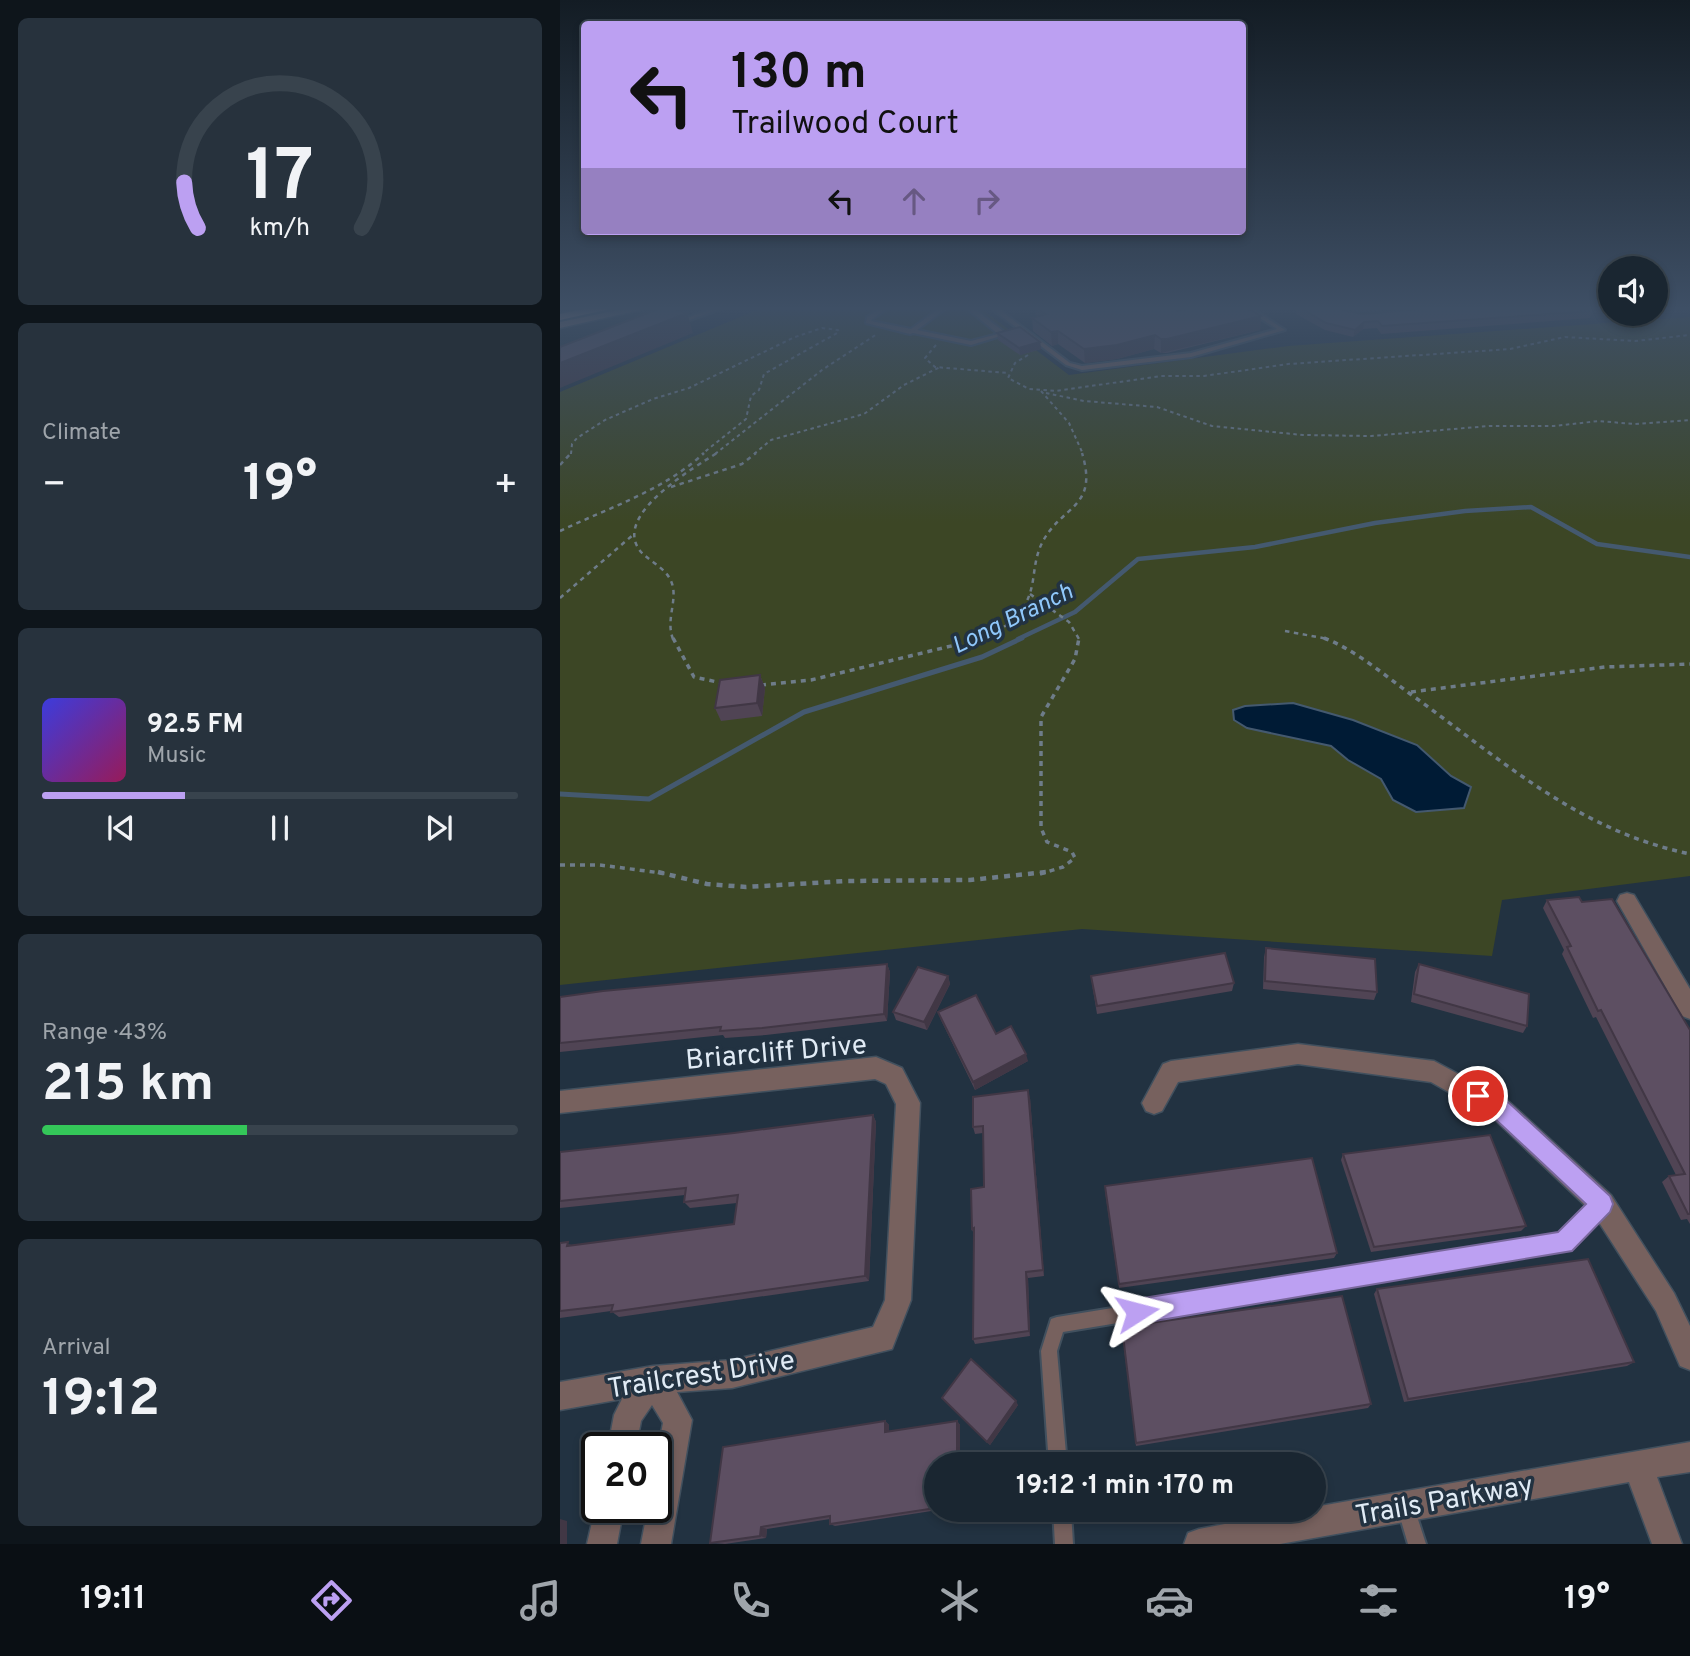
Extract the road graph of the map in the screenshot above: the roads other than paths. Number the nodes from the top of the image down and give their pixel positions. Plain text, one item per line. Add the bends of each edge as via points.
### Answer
1 (1627, 901) dead end
2 (1687, 1000) edge
3 (560, 1102) edge
4 (1154, 1103) dead end
5 (1602, 1204) junction
6 (882, 1339) joint
7 (1690, 1356) edge
8 (653, 1380) junction
9 (560, 1396) edge
10 (625, 1432) edge
11 (1057, 1452) edge
12 (1690, 1457) edge
13 (1638, 1467) junction
14 (1406, 1504) junction
15 (1063, 1522) edge
16 (606, 1523) edge
17 (602, 1544) edge
18 (656, 1544) edge
19 (1064, 1544) edge
20 (1205, 1544) edge
21 (1416, 1544) edge
22 (1667, 1544) edge

1 - 2 street
3 - 6 street, Briarcliff Drive via 876,1068 894,1076 908,1103 898,1300
4 - 5 street via 1171,1072 1298,1054 1434,1072 1499,1108
5 - 7 street via 1665,1302
5 - 11 lane via 1564,1242 1057,1325 1049,1350
6 - 8 street, Trailcrest Drive via 732,1374
8 - 9 street, Trailcrest Drive
8 - 10 street via 628,1415
8 - 18 street via 678,1420
12 - 13 street, Trails Parkway
13 - 14 street, Trails Parkway
13 - 22 street
14 - 20 street, Trails Parkway
14 - 21 lane
15 - 19 lane
16 - 17 street

